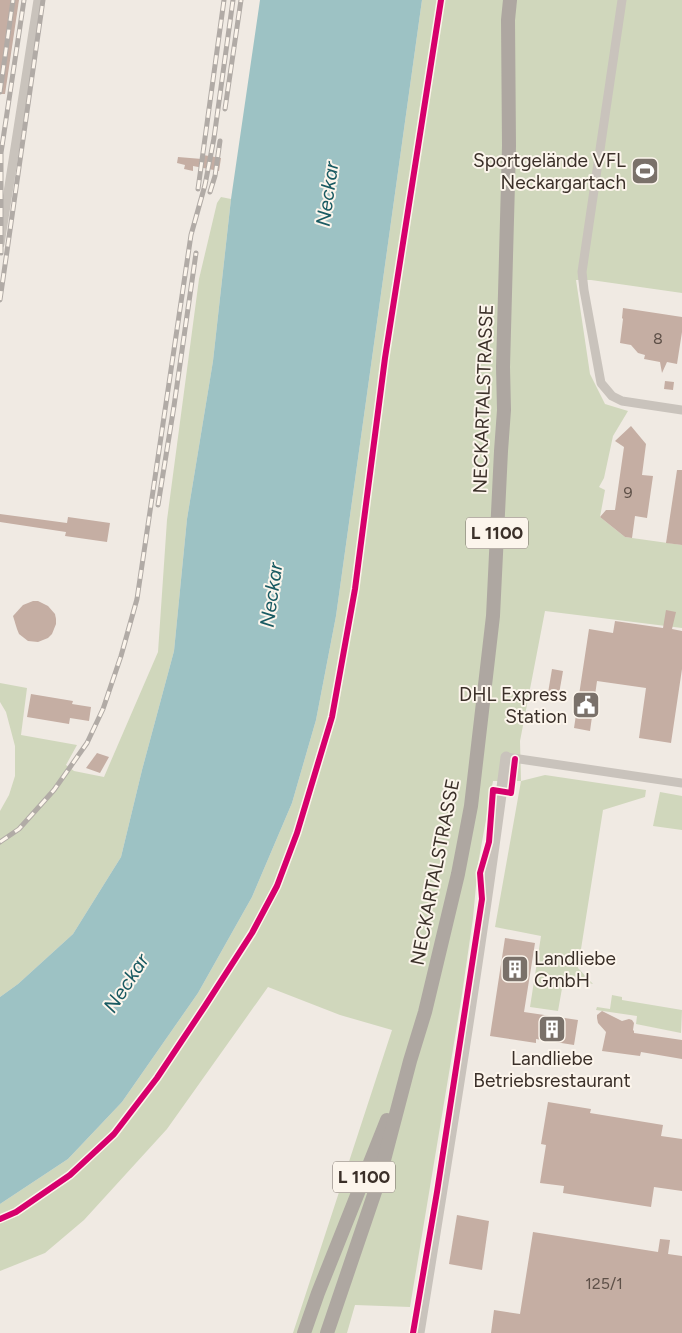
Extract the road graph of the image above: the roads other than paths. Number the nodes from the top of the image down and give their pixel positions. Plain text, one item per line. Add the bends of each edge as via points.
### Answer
1 (38, 0) edge
2 (510, 0) edge
3 (622, 0) edge
4 (0, 244) edge
5 (682, 410) edge
6 (506, 757) joint
7 (682, 783) edge
8 (410, 1061) junction
9 (304, 1333) edge
10 (327, 1333) edge
11 (419, 1333) edge

1 - 4 street
2 - 8 main road, NECKARTALSTRASSE / L 1100 via 504,402 493,616 471,806 425,1012
3 - 5 street via 582,272 602,384 612,396 622,401
6 - 7 street
6 - 11 street
8 - 9 main road, NECKARTALSTRASSE / L 1100
8 - 10 main road, NECKARTALSTRASSE / L 1100 via 378,1183

